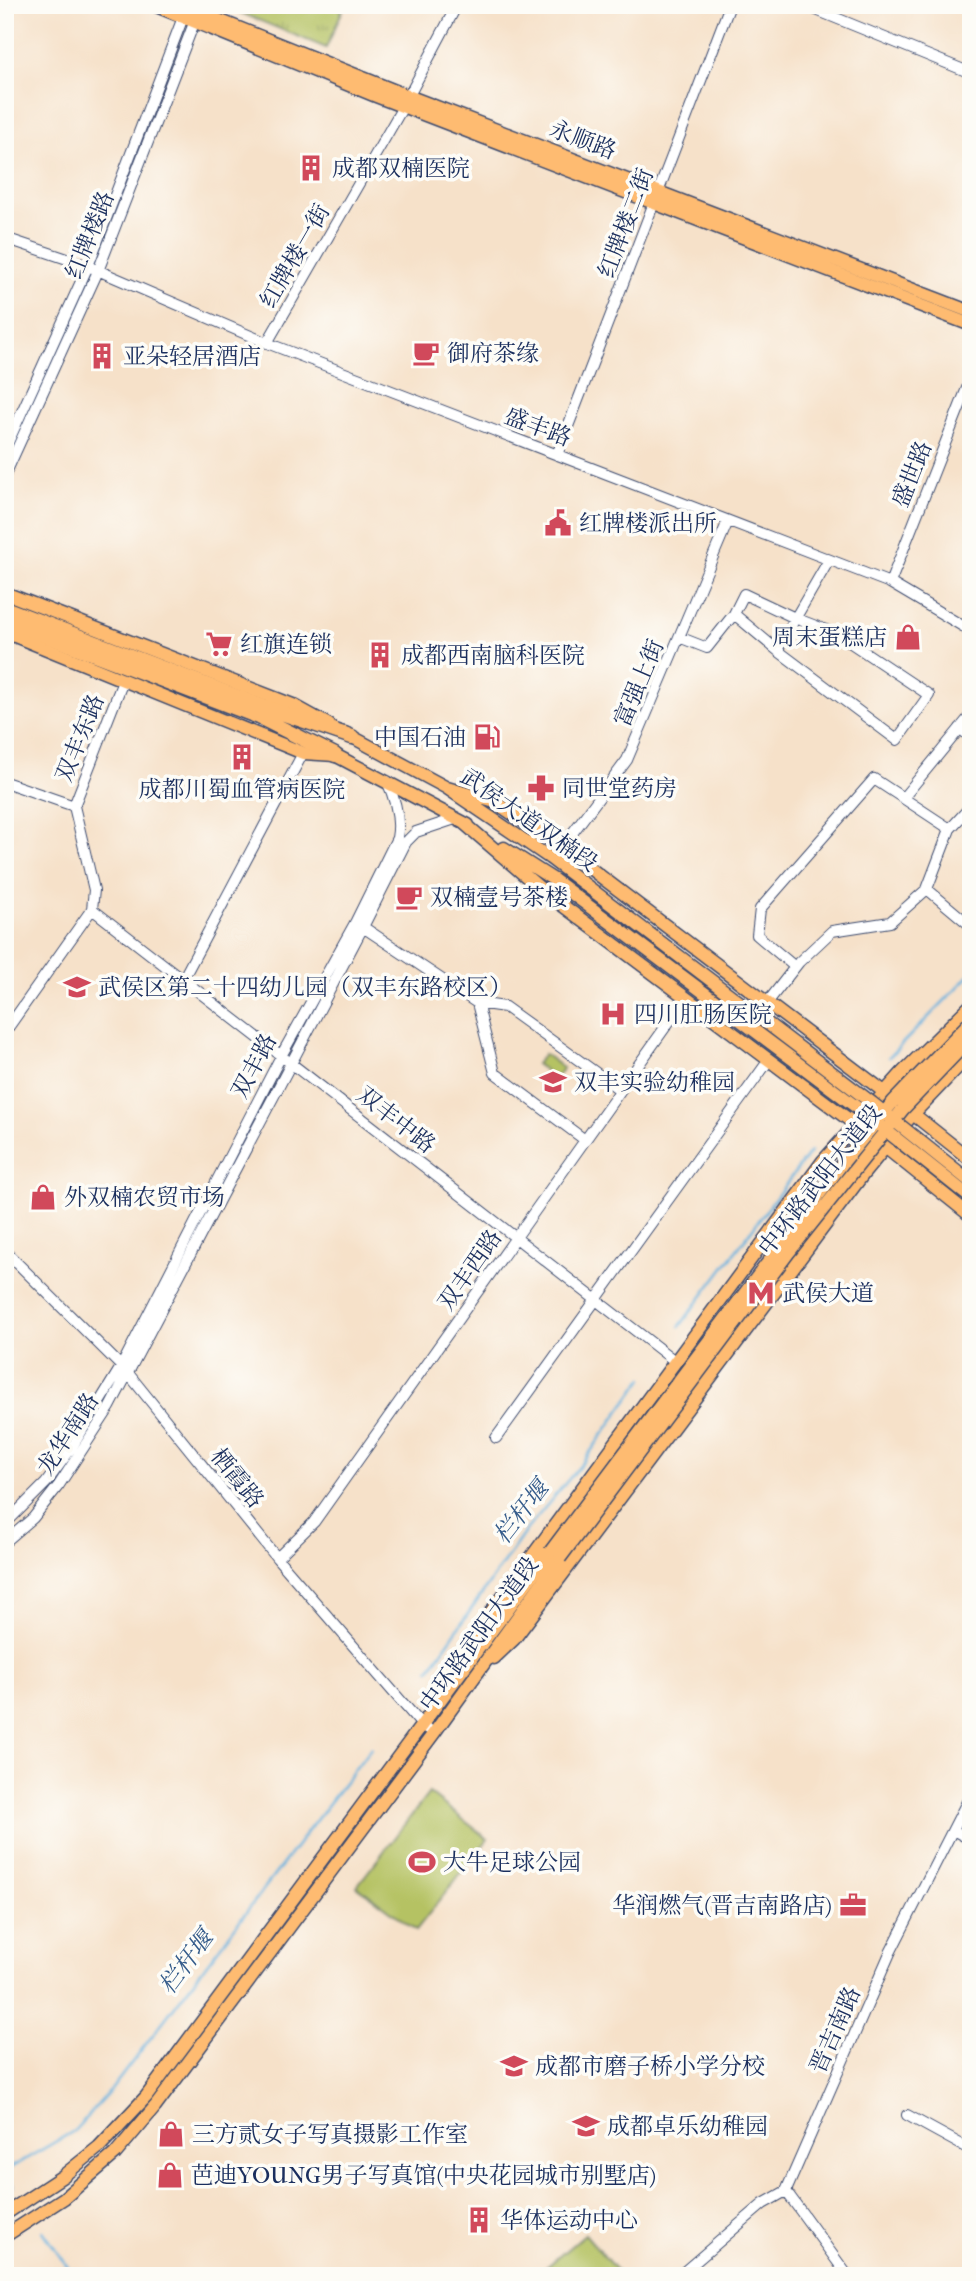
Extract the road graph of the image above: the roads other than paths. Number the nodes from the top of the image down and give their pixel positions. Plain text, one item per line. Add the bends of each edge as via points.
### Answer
1 (154, 5) edge
2 (457, 5) edge
3 (730, 5) edge
4 (804, 5) edge
5 (191, 10) edge
6 (971, 73) edge
7 (406, 101) junction
8 (657, 197) junction
9 (5, 238) edge
10 (88, 266) junction
11 (98, 271) junction
12 (971, 312) edge
13 (971, 325) edge
14 (267, 342) junction
15 (971, 378) edge
16 (5, 449) edge
17 (558, 455) junction
18 (5, 475) edge
19 (728, 521) junction
20 (829, 560) junction
21 (890, 583) junction
22 (5, 593) edge
23 (5, 608) edge
24 (734, 614) junction
25 (795, 618) junction
26 (5, 620) edge
27 (971, 631) edge
28 (5, 632) edge
29 (679, 637) junction
30 (777, 650) junction
31 (123, 681) junction
32 (262, 712) junction
33 (971, 715) edge
34 (960, 728) junction
35 (352, 737) junction
36 (971, 738) edge
37 (303, 753) junction
38 (335, 755) junction
39 (387, 780) junction
40 (5, 782) edge
41 (447, 788) junction
42 (903, 798) junction
43 (74, 806) junction
44 (971, 806) edge
45 (460, 821) junction
46 (950, 829) junction
47 (562, 847) junction
48 (927, 889) junction
49 (92, 909) junction
50 (971, 926) edge
51 (363, 927) junction
52 (795, 967) junction
53 (183, 979) junction
54 (686, 998) junction
55 (477, 1003) junction
56 (767, 1003) junction
57 (971, 1005) edge
58 (971, 1021) edge
59 (5, 1031) edge
60 (971, 1038) edge
61 (971, 1053) edge
62 (281, 1056) junction
63 (769, 1060) junction
64 (290, 1063) junction
65 (620, 1090) junction
66 (885, 1092) junction
67 (914, 1114) junction
68 (856, 1125) junction
69 (585, 1140) junction
70 (885, 1147) junction
71 (971, 1160) edge
72 (971, 1182) edge
73 (971, 1198) edge
74 (971, 1216) edge
75 (516, 1238) junction
76 (5, 1251) edge
77 (596, 1300) junction
78 (676, 1362) junction
79 (124, 1370) junction
80 (496, 1438) dead end
81 (5, 1524) edge
82 (5, 1542) edge
83 (555, 1555) junction
84 (277, 1558) junction
85 (461, 1670) junction
86 (471, 1680) junction
87 (421, 1724) junction
88 (434, 1733) junction
89 (971, 1794) edge
90 (953, 1830) junction
91 (971, 1840) edge
92 (907, 2115) dead end
93 (971, 2150) edge
94 (786, 2191) junction
95 (5, 2214) edge
96 (5, 2236) edge
97 (679, 2276) edge
98 (848, 2276) edge

1 - 5 main road, 永顺路
2 - 7 street, 红牌楼一街
3 - 8 street, 红牌楼二街
4 - 6 street
5 - 7 main road, 永顺路
5 - 10 street, 红牌楼路
5 - 11 street, 红牌楼路
7 - 8 main road, 永顺路
7 - 14 street, 红牌楼一街
8 - 12 main road, 永顺路
8 - 13 main road
8 - 17 street, 红牌楼二街
9 - 10 street, 盛丰路
10 - 11 street, 盛丰路
10 - 16 street, 红牌楼路
11 - 14 street, 盛丰路
11 - 18 street, 红牌楼路
14 - 17 street, 盛丰路
15 - 21 street, 盛世路
17 - 19 street, 盛丰路
19 - 20 street, 盛丰路
19 - 29 street, 富强上街
20 - 21 street, 盛丰路
20 - 25 street
21 - 27 street, 盛丰路
22 - 35 main road, 武侯大道双楠段 via 293,705
23 - 32 highway
24 - 25 street via 744,594
24 - 29 street via 707,648
24 - 30 street
25 - 30 street
25 - 30 street via 839,635 929,695 897,740
26 - 32 highway
28 - 31 main road, 武侯大道双楠段
29 - 47 street, 富强上街 via 627,760
31 - 37 main road, 武侯大道双楠段
31 - 43 street, 双丰东路
32 - 35 highway
32 - 38 highway
33 - 34 street
34 - 36 street
34 - 42 street
35 - 41 main road, 武侯大道双楠段
37 - 38 main road, 武侯大道双楠段
37 - 53 street
38 - 39 main road, 武侯大道双楠段
39 - 45 main road, 武侯大道双楠段
39 - 62 street, 双丰路 via 397,814 397,838
40 - 43 street
41 - 47 main road via 495,802
41 - 72 main road, 武侯大道双楠段, bridge via 550,858
42 - 46 street
42 - 52 street via 874,779 760,909 757,935
43 - 49 street, 双丰东路 via 93,890
44 - 46 street
45 - 51 street, 双丰路 via 416,832 406,842
45 - 54 main road via 542,890
45 - 73 main road, 武侯大道双楠段, bridge via 554,880
46 - 48 street
47 - 56 main road
48 - 50 street
48 - 52 street via 890,922 832,931
49 - 53 street, 双丰中路
49 - 59 street
51 - 55 street
51 - 64 street, 双丰路
52 - 56 street
53 - 62 street, 双丰中路
54 - 63 main road
54 - 65 street, 双丰西路
55 - 65 street via 505,1007
55 - 69 street via 495,1073
56 - 66 main road
57 - 66 main road
58 - 83 main road, 中环路武阳大道段, bridge via 845,1160
60 - 83 main road, 中环路武阳大道段, bridge via 903,1109
61 - 67 main road
62 - 64 street, 双丰中路
62 - 79 street, 双丰路
63 - 68 main road
63 - 77 street
64 - 75 street, 双丰中路
64 - 79 street, 双丰路
65 - 69 street, 双丰西路
66 - 67 main road
66 - 68 main road
67 - 70 main road
67 - 71 main road
68 - 70 main road
68 - 78 main road via 823,1161
69 - 75 street, 双丰西路
70 - 74 main road
70 - 86 main road via 514,1639
75 - 77 street, 双丰中路
75 - 84 street, 双丰西路 via 314,1522
76 - 79 street, 栖霞路
77 - 78 street, 双丰中路
77 - 80 street
78 - 85 main road via 480,1628
79 - 81 street, 龙华南路 via 46,1483
79 - 82 street, 龙华南路 via 110,1407 59,1485 33,1518
79 - 84 street, 栖霞路
83 - 85 main road, 中环路武阳大道段
83 - 86 main road, 中环路武阳大道段
84 - 87 street, 栖霞路
85 - 87 main road, 中环路武阳大道段
86 - 88 main road, 中环路武阳大道段
87 - 88 street, 栖霞路
87 - 95 main road, 中环路武阳大道段 via 146,2097 99,2147
88 - 96 main road, 中环路武阳大道段 via 115,2154 64,2198
89 - 90 street, 晋吉南路
90 - 91 street
90 - 94 street, 晋吉南路 via 890,1953
92 - 93 street
94 - 97 street via 763,2204
94 - 98 street

